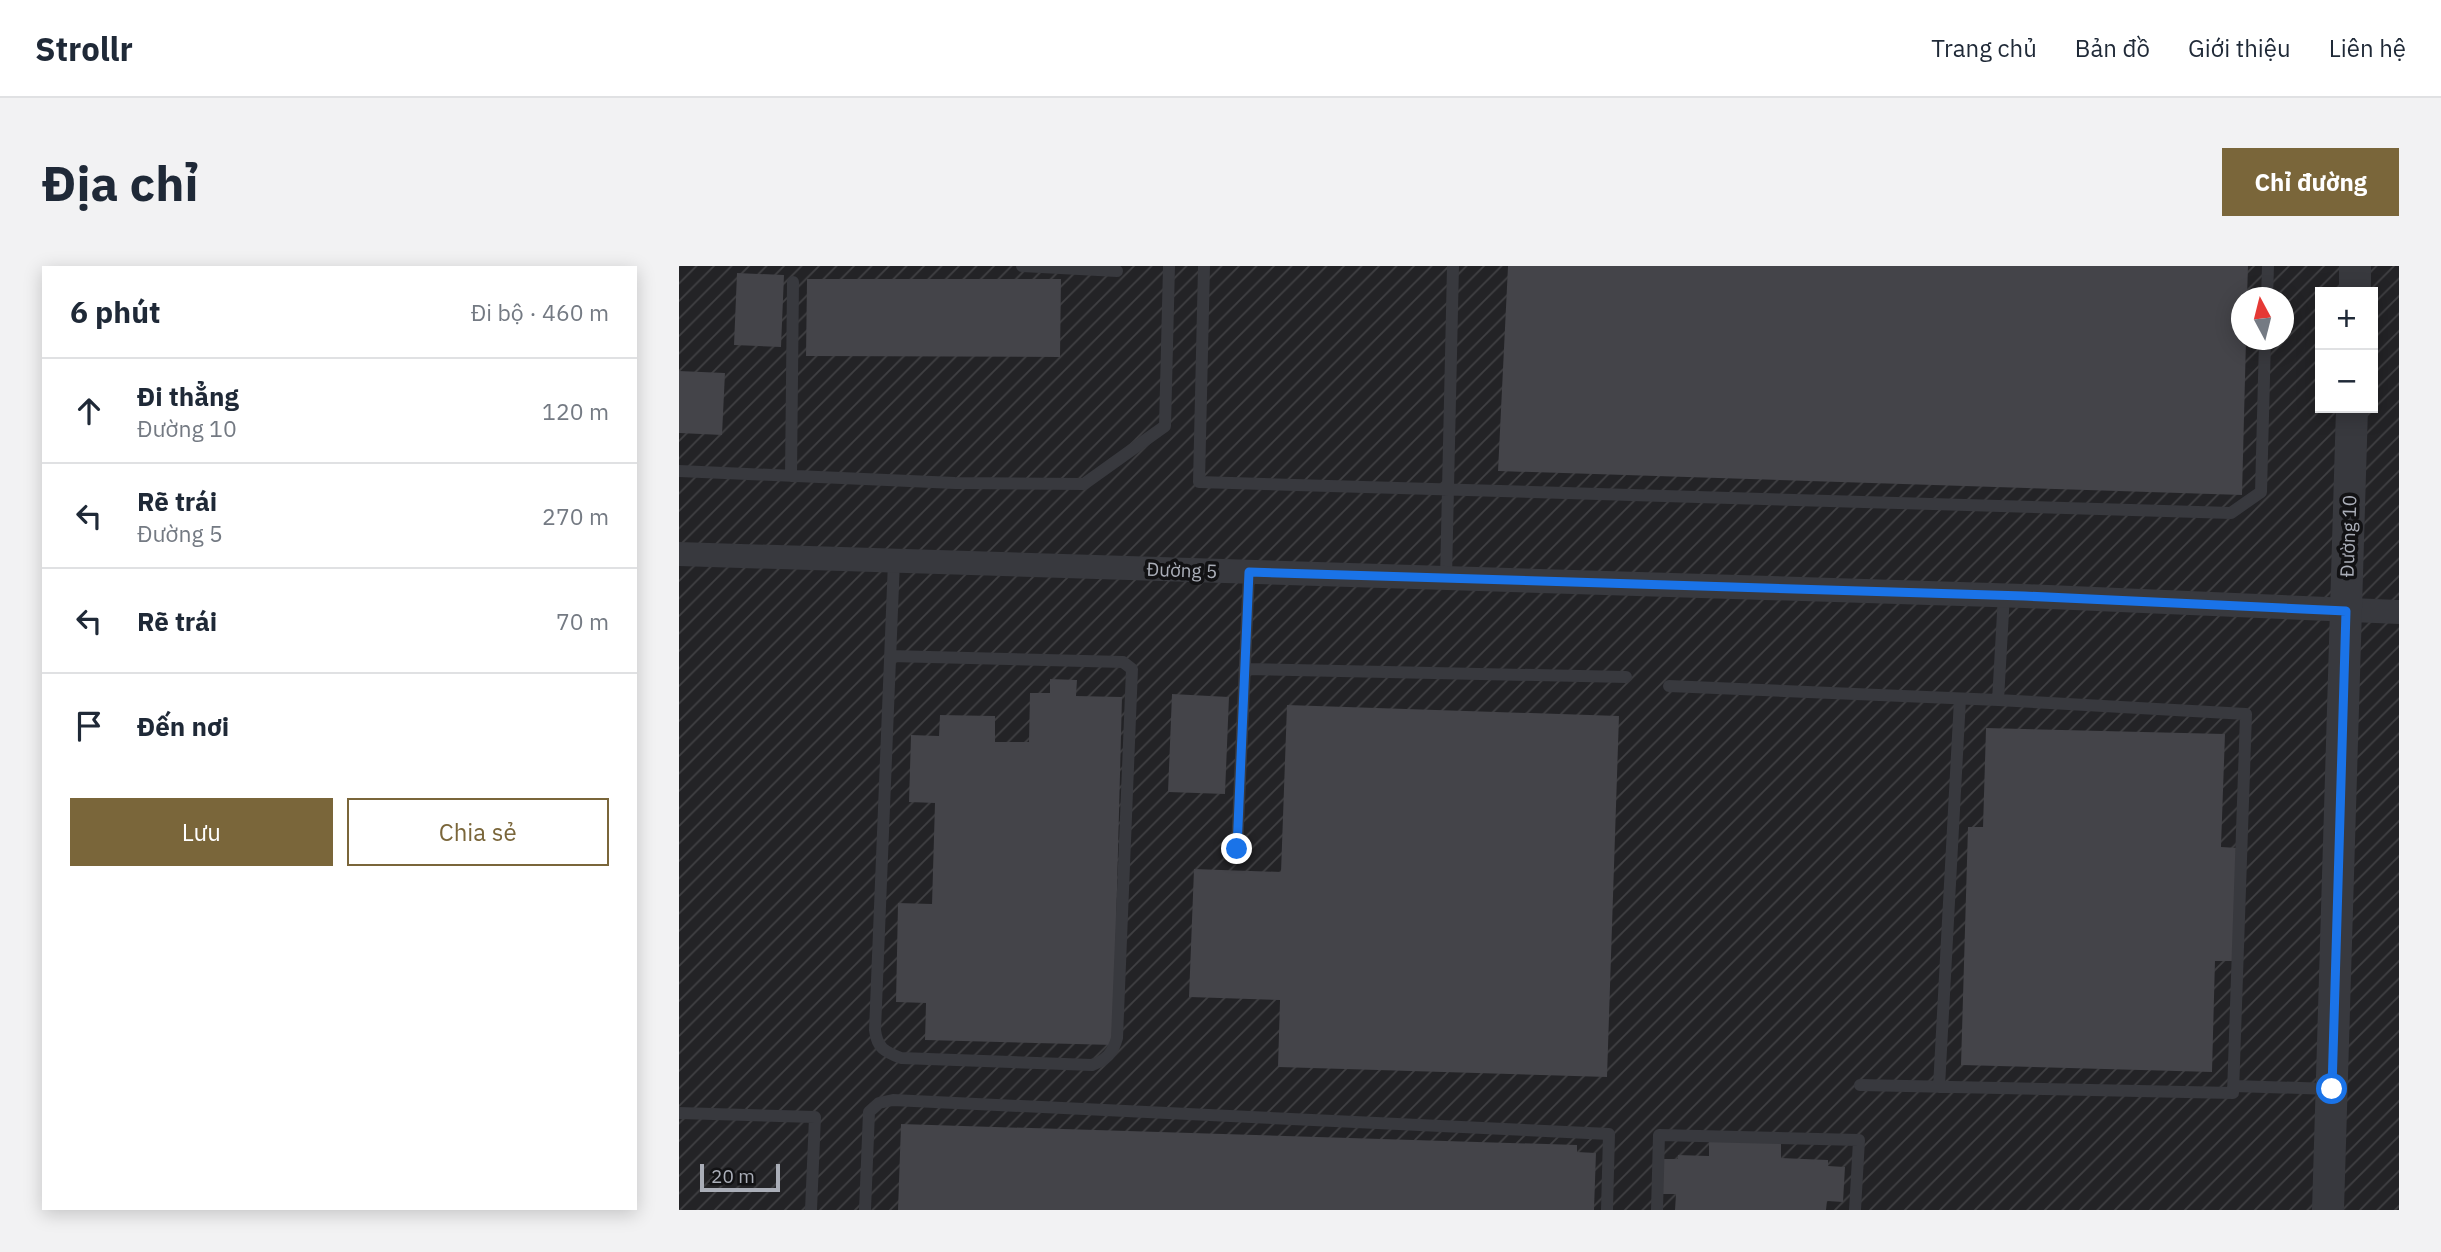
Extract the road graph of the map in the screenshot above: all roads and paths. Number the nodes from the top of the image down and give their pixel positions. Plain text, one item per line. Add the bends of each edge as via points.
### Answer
1 (1022, 266) edge
2 (1169, 266) edge
3 (1204, 266) edge
4 (1453, 266) edge
5 (2268, 266) edge
6 (2355, 266) edge
7 (1117, 271) dead end
8 (793, 282) dead end
9 (2267, 287) edge
10 (2355, 287) edge
11 (2266, 350) edge
12 (2351, 413) edge
13 (679, 471) edge
14 (791, 476) junction
15 (1448, 489) junction
16 (679, 554) edge
17 (894, 561) junction
18 (1249, 572) junction
19 (1446, 578) junction
20 (2004, 595) junction
21 (2346, 611) junction
22 (2399, 612) edge
23 (890, 656) junction
24 (1244, 669) junction
25 (1626, 677) dead end
26 (1669, 687) dead end
27 (1960, 699) junction
28 (1998, 700) junction
29 (1237, 849) dead end
30 (1860, 1085) dead end
31 (2234, 1086) junction
32 (1939, 1087) junction
33 (2332, 1089) junction
34 (679, 1113) edge
35 (811, 1210) edge
36 (865, 1210) edge
37 (1607, 1210) edge
38 (1657, 1210) edge
39 (1855, 1210) edge
40 (2328, 1210) edge

1 - 7 lane
2 - 14 lane via 1165,426 1084,485
3 - 15 lane via 1199,482
4 - 15 lane
5 - 9 lane
6 - 10 street
8 - 14 lane
11 - 15 lane via 2261,492 2231,513
12 - 21 street, Đường 10
13 - 14 lane
15 - 19 lane
16 - 17 street, Đường 5
17 - 18 street, Đường 5
17 - 23 lane
18 - 19 street, Đường 5
18 - 24 lane
19 - 20 street, Đường 5
20 - 21 street, Đường 5
20 - 28 lane
21 - 22 street, Đường 5
21 - 33 street, Đường 10
23 - 23 lane via 875,1030 881,1048 901,1058 1092,1065 1103,1061 1117,1038 1132,669 1123,662
24 - 25 lane
24 - 29 lane
26 - 27 lane
27 - 28 lane
27 - 32 lane
28 - 31 lane via 2246,714
30 - 32 lane
31 - 32 lane via 2233,1093
31 - 33 lane
33 - 40 street, Đường 10
34 - 35 lane via 815,1117
36 - 37 lane via 869,1112 879,1103 893,1100 1609,1134
38 - 39 lane via 1659,1135 1859,1140

